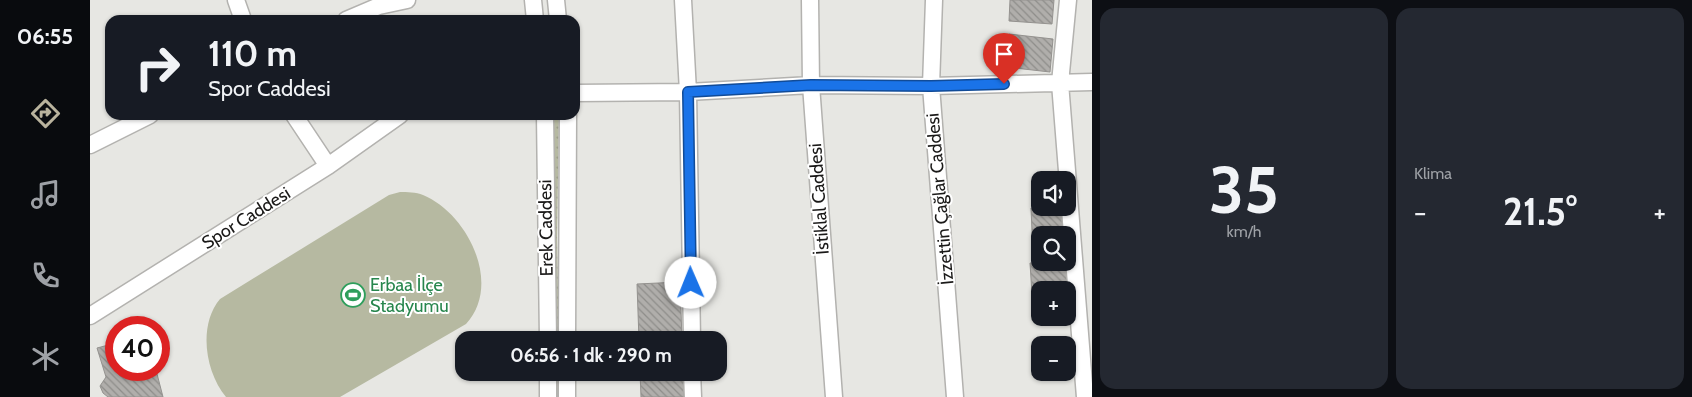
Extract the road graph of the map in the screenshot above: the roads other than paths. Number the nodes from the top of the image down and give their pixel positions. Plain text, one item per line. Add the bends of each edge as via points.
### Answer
1 (236, 0) edge
2 (407, 0) edge
3 (533, 0) edge
4 (556, 0) edge
5 (683, 0) edge
6 (810, 0) edge
7 (934, 0) edge
8 (1068, 0) edge
9 (241, 15) edge
10 (358, 15) edge
11 (534, 15) edge
12 (558, 15) edge
13 (1092, 82) edge
14 (1060, 83) junction
15 (811, 85) junction
16 (931, 86) junction
17 (688, 92) junction
18 (580, 93) edge
19 (140, 120) edge
20 (297, 120) edge
21 (393, 120) edge
22 (545, 120) edge
23 (568, 120) edge
24 (90, 145) edge
25 (328, 166) junction
26 (90, 316) edge
27 (548, 331) edge
28 (567, 331) edge
29 (692, 331) edge
30 (548, 381) edge
31 (567, 381) edge
32 (692, 381) edge
33 (548, 397) edge
34 (566, 397) edge
35 (692, 397) edge
36 (834, 397) edge
37 (955, 397) edge
38 (1085, 397) edge

1 - 9 street
2 - 10 street
3 - 11 street
4 - 12 street
5 - 17 street
6 - 15 street, İstiklal Caddesi
7 - 16 street, İzzettin Çağlar Caddesi
8 - 14 street
13 - 14 street
14 - 16 street
14 - 38 street
15 - 16 street
15 - 17 street
15 - 36 street, İstiklal Caddesi
16 - 37 street, İzzettin Çağlar Caddesi
17 - 18 street
17 - 29 street
19 - 24 street
20 - 25 street
21 - 25 street, Spor Caddesi
22 - 27 street, Erek Caddesi
23 - 28 street, Erek Caddesi
25 - 26 street, Spor Caddesi
30 - 33 street
31 - 34 street
32 - 35 street

